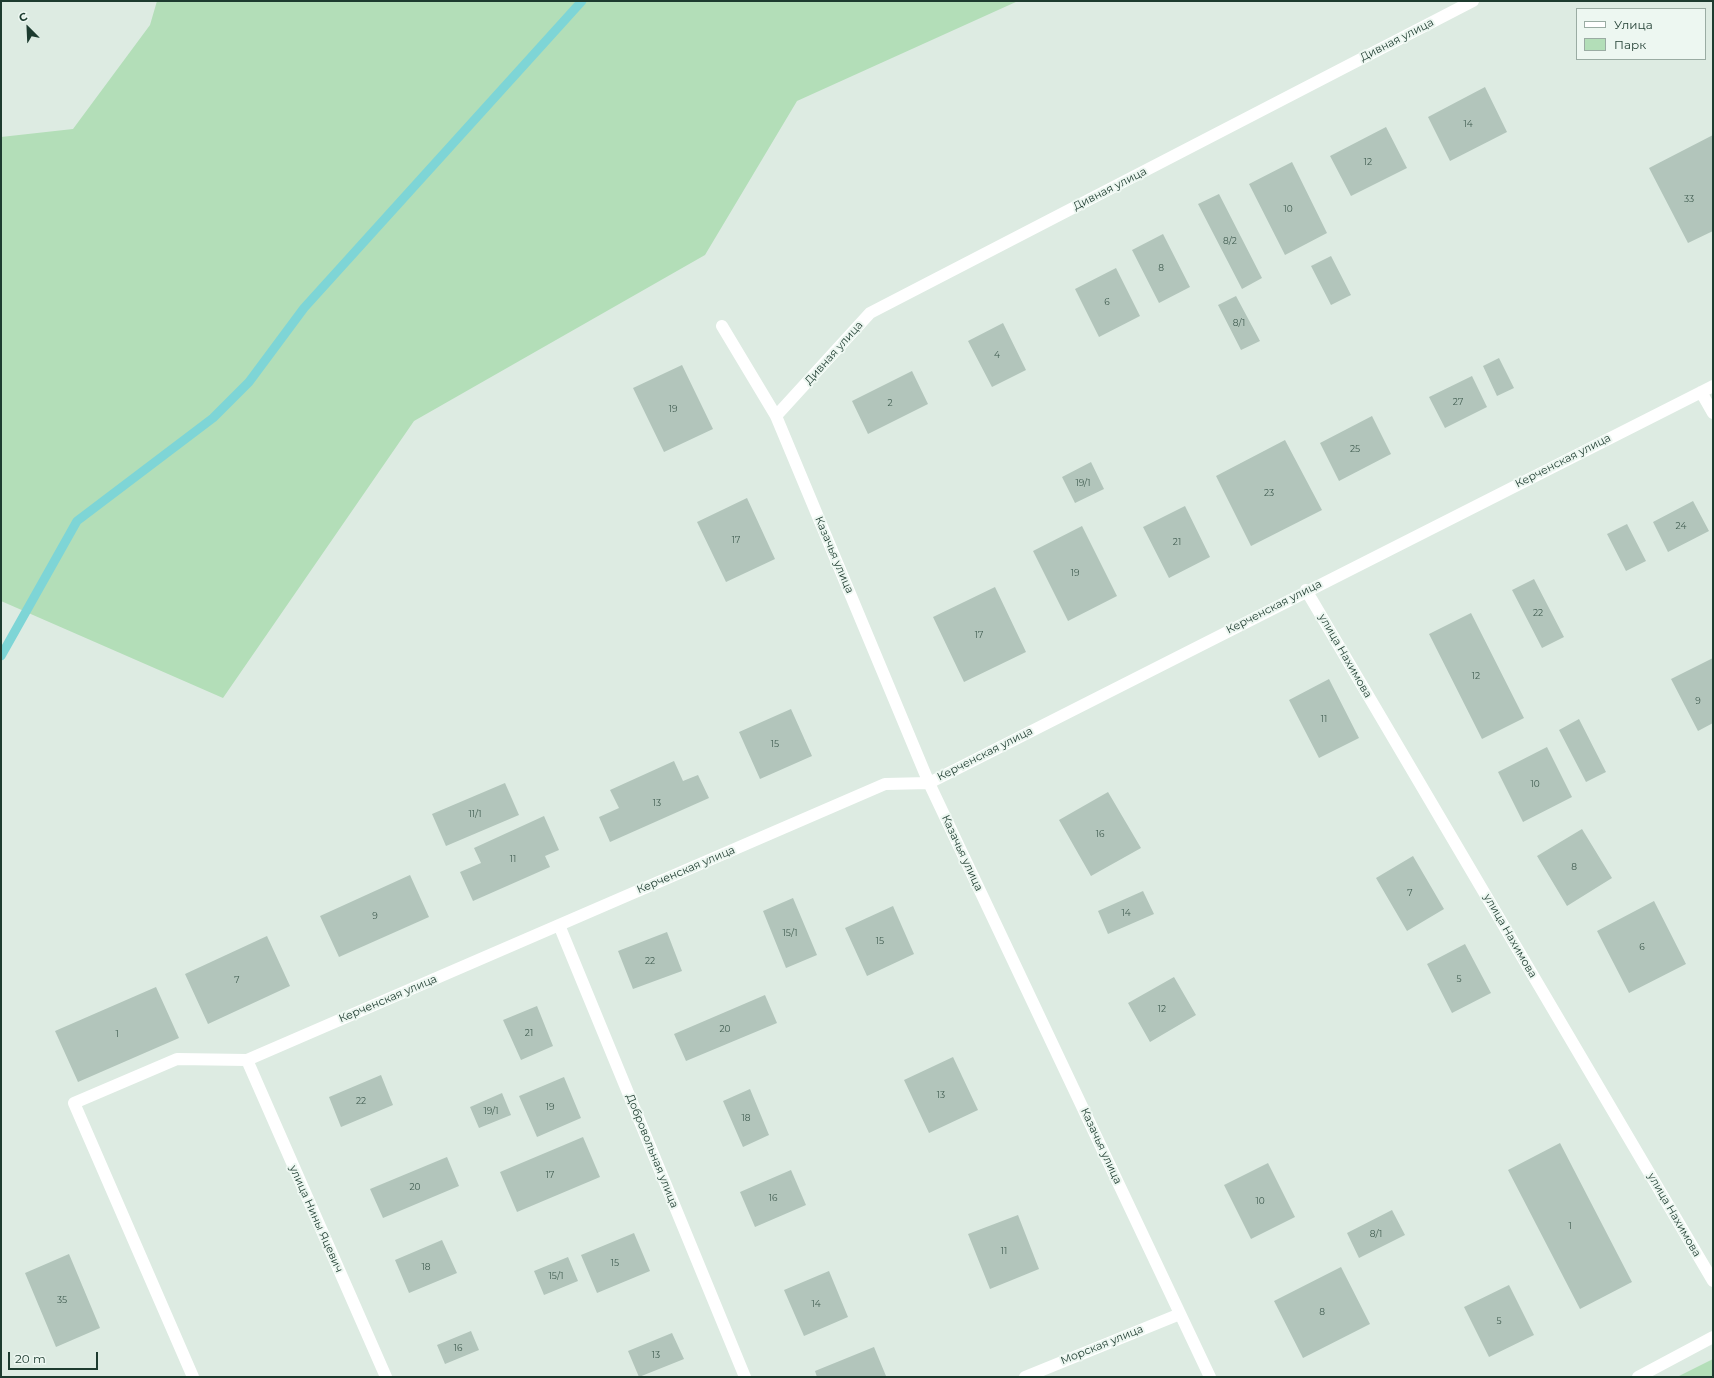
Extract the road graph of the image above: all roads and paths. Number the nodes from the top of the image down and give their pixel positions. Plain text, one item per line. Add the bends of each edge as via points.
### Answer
1 (1473, 1) edge
2 (722, 326) dead end
3 (1713, 386) edge
4 (1701, 392) junction
5 (1713, 413) edge
6 (776, 416) junction
7 (1306, 590) junction
8 (929, 783) junction
9 (559, 925) junction
10 (247, 1060) junction
11 (1713, 1281) edge
12 (1180, 1314) junction
13 (1713, 1337) edge
14 (192, 1377) edge
15 (386, 1377) edge
16 (745, 1377) edge
17 (1025, 1377) edge
18 (1210, 1377) edge
19 (1638, 1377) edge

1 - 6 street, Дивная улица via 870,313
2 - 6 street, Казачья улица
3 - 4 street, Керченская улица
4 - 5 street
4 - 7 street, Керченская улица
6 - 8 street, Казачья улица
7 - 8 street, Керченская улица
7 - 11 street, улица Нахимова
8 - 9 street, Керченская улица via 885,784
8 - 12 street, Казачья улица
9 - 10 street, Керченская улица
9 - 16 street, Добровольная улица
10 - 14 street, Керченская улица via 177,1059 74,1103
10 - 15 street, улица Нины Яцевич
12 - 17 street, Морская улица
12 - 18 street, Казачья улица
13 - 19 street

